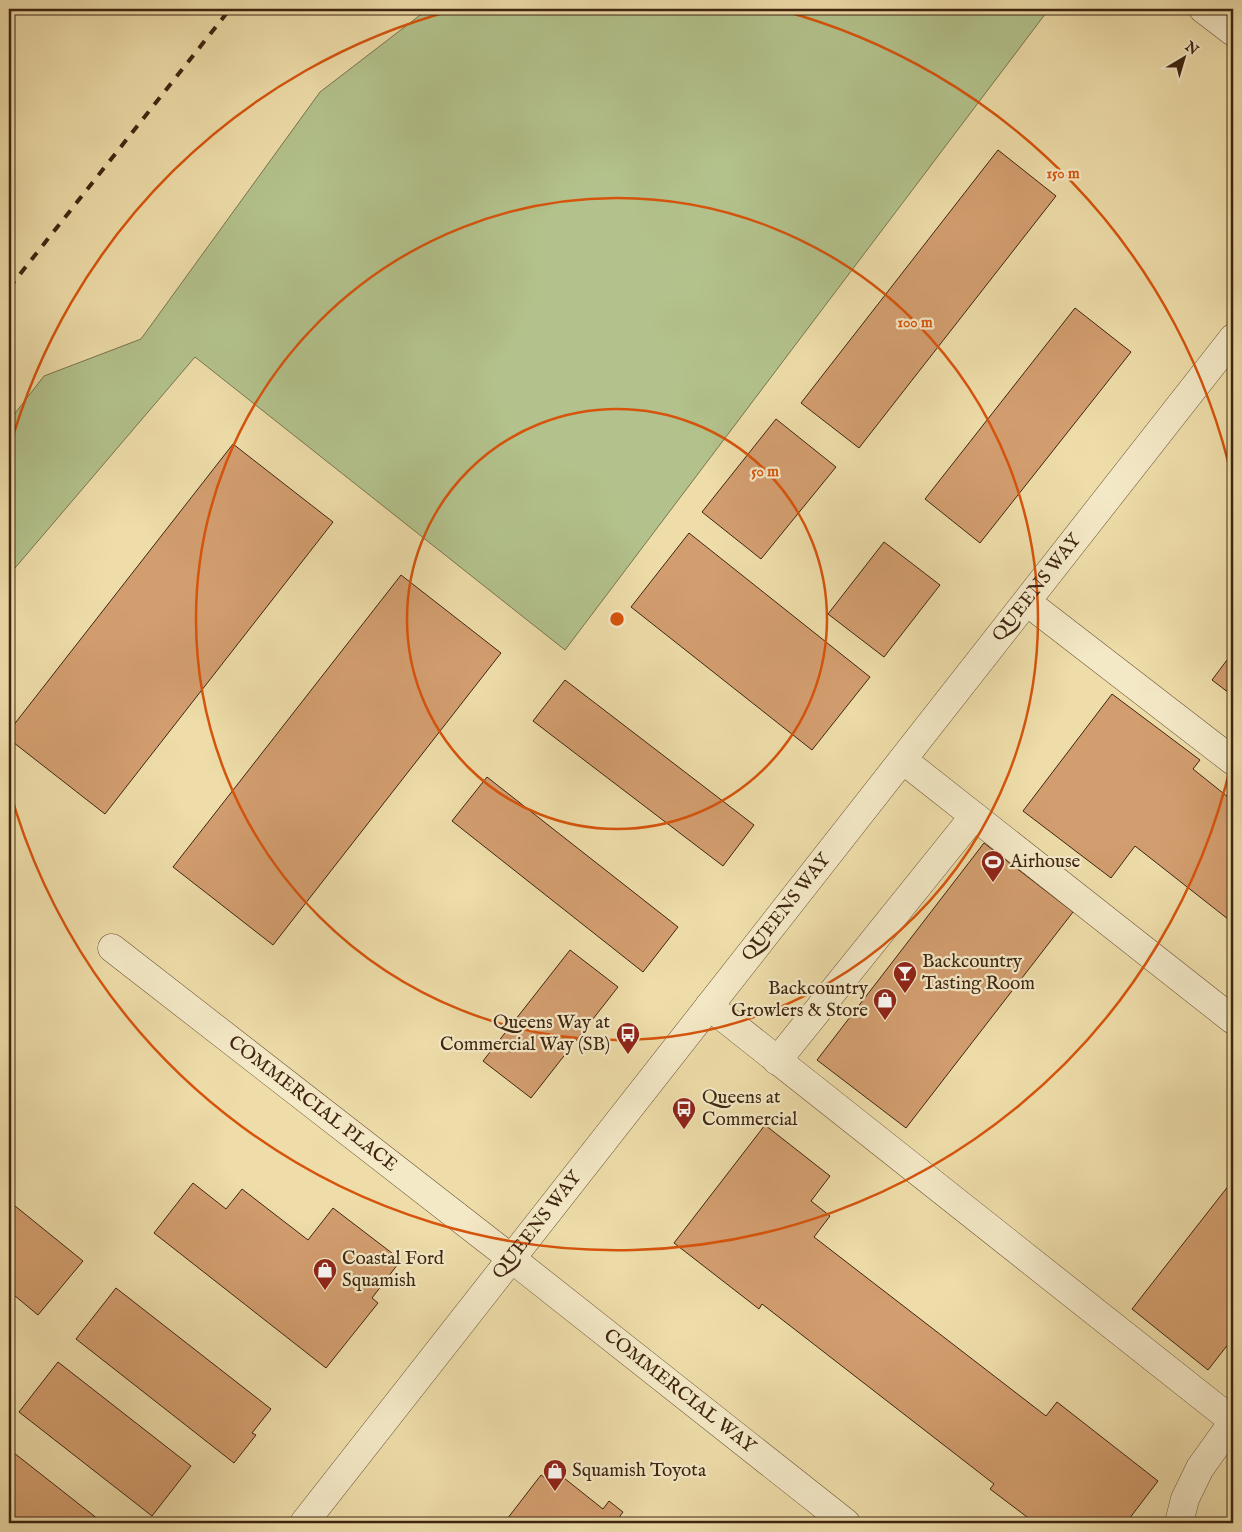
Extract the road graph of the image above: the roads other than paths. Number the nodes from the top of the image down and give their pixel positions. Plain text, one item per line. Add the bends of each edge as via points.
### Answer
1 (1203, 9) edge
2 (1233, 32) edge
3 (1233, 338) edge
4 (1027, 602) junction
5 (904, 760) junction
6 (1233, 761) edge
7 (974, 816) junction
8 (112, 948) dead end
9 (709, 1006) junction
10 (1233, 1020) edge
11 (777, 1061) junction
12 (512, 1259) junction
13 (1233, 1422) edge
14 (304, 1523) edge
15 (846, 1523) edge
16 (1179, 1523) edge

1 - 2 street
3 - 4 street, QUEENS WAY
4 - 5 street, QUEENS WAY
4 - 6 street
5 - 7 street
5 - 9 street, QUEENS WAY
7 - 10 street
7 - 11 street
8 - 12 street, COMMERCIAL PLACE
9 - 11 street
9 - 12 street, QUEENS WAY
11 - 13 street
12 - 14 street, QUEENS WAY
12 - 15 street, COMMERCIAL WAY
13 - 16 street via 1200,1468 1185,1499

